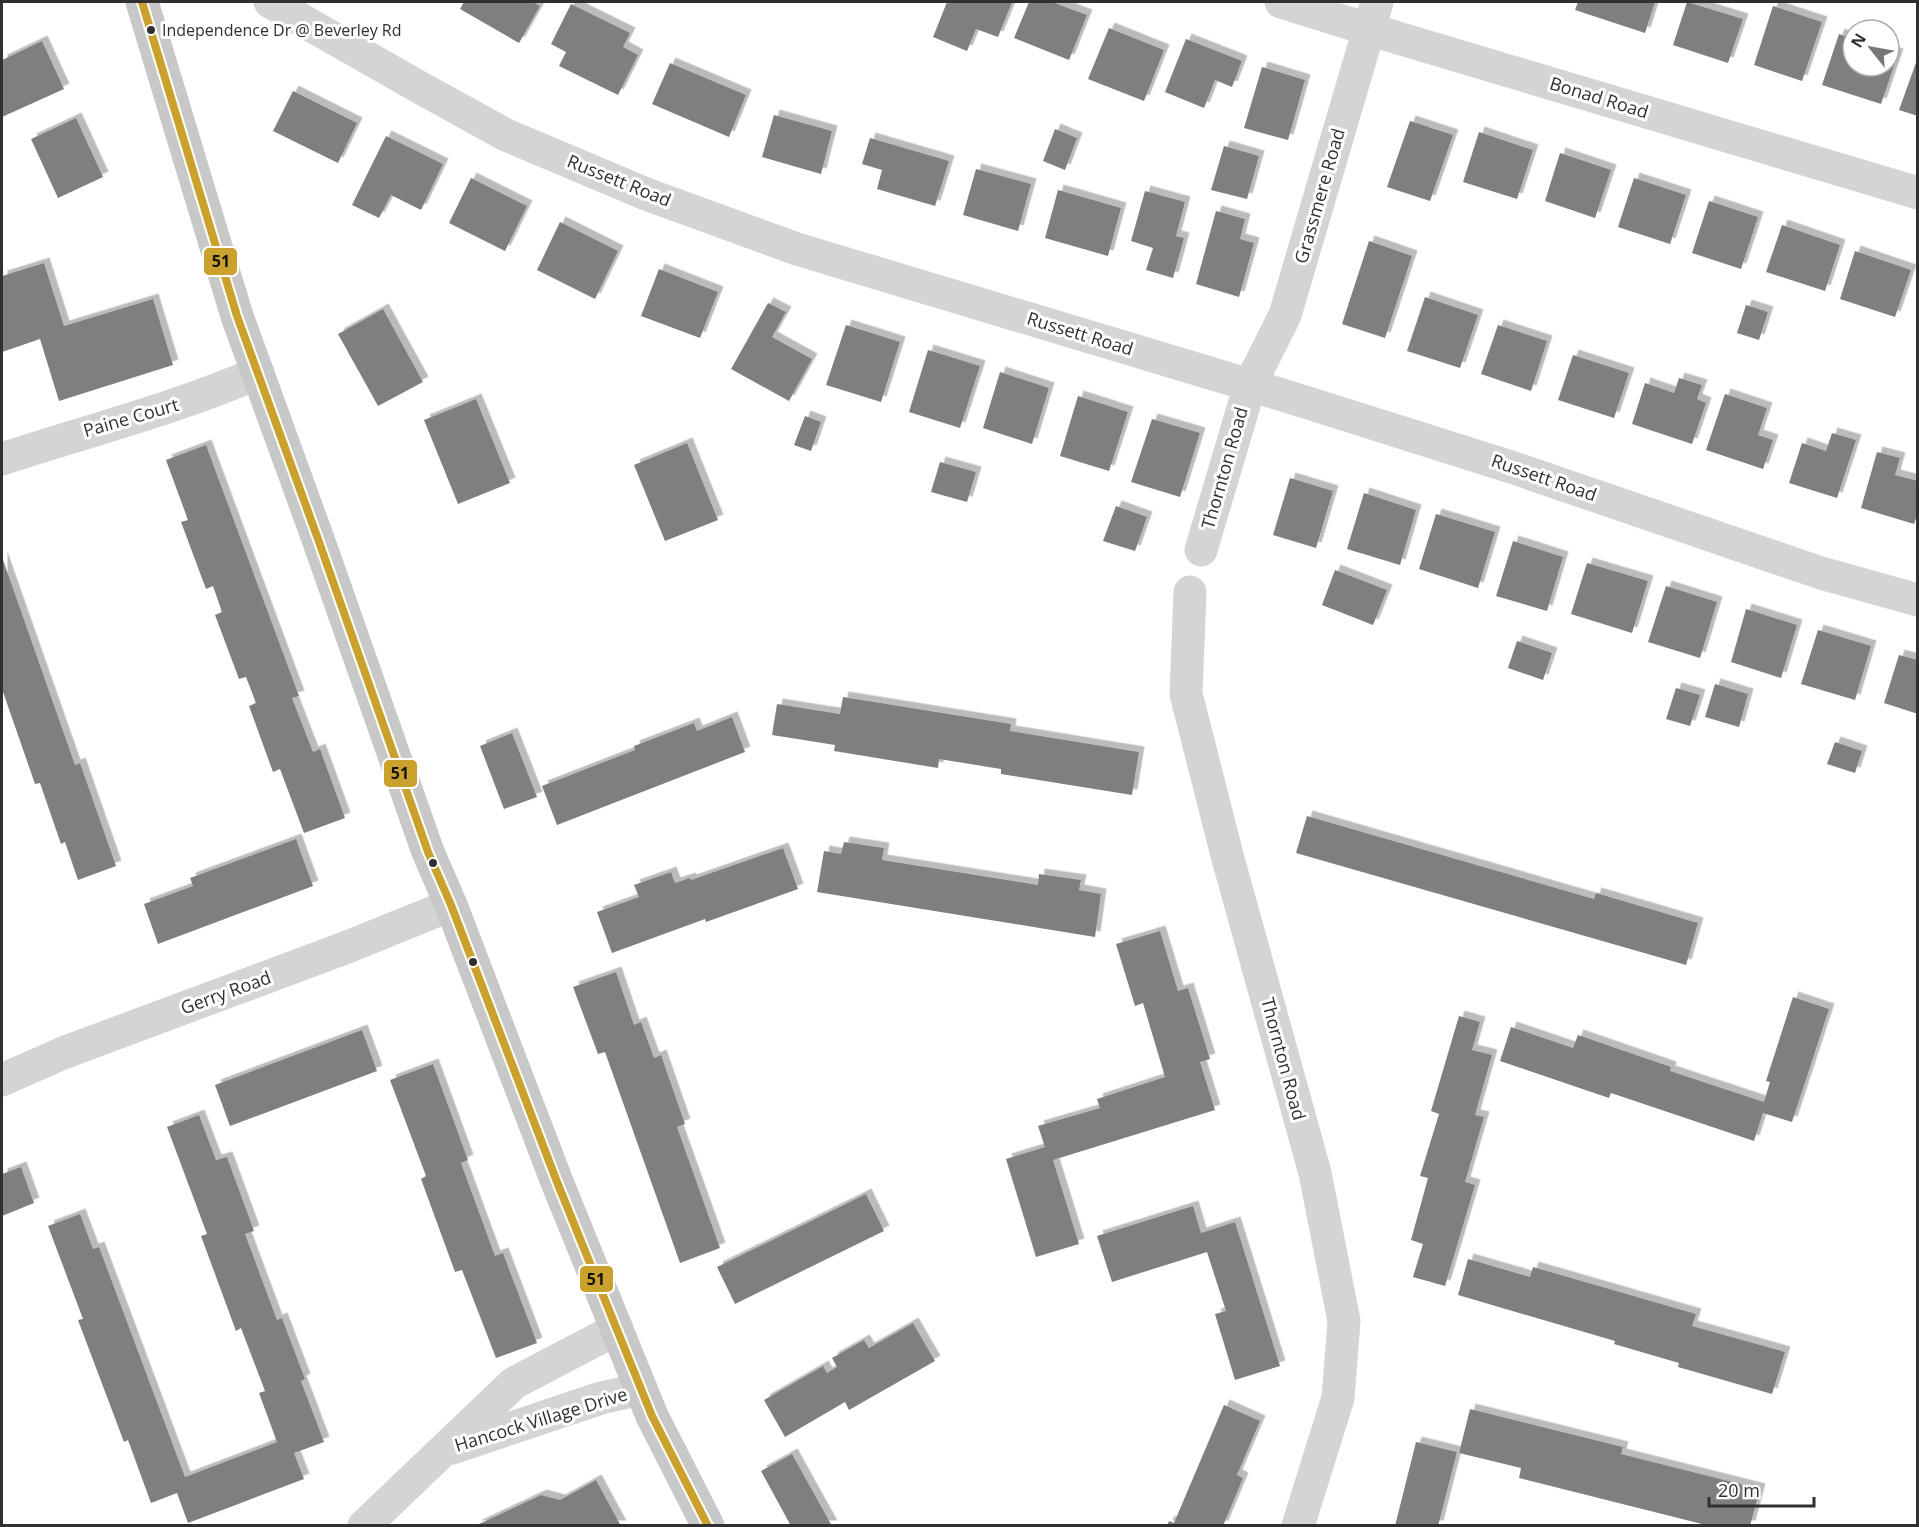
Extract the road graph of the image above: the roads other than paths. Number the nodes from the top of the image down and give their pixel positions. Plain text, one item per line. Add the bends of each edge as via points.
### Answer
1 (142, 2) edge
2 (270, 2) edge
3 (1281, 2) edge
4 (1373, 15) edge
5 (1917, 193) edge
6 (258, 373) junction
7 (1250, 385) junction
8 (2, 459) edge
9 (1201, 550) dead end
10 (1190, 592) dead end
11 (1917, 600) edge
12 (451, 905) junction
13 (2, 1080) edge
14 (617, 1329) junction
15 (641, 1389) junction
16 (442, 1452) junction
17 (364, 1526) edge
18 (708, 1526) edge
19 (1298, 1526) edge

1 - 6 main road via 237,316
2 - 7 street, Russett Road via 506,135 646,194 797,249
3 - 4 street, Bonad Road
4 - 5 street, Bonad Road
4 - 7 street, Grassmere Road via 1285,315
6 - 8 street, Paine Court via 180,404
6 - 12 main road via 428,852
7 - 9 street, Thornton Road
7 - 11 street, Russett Road via 1511,467 1821,573
10 - 19 street, Thornton Road via 1186,694 1315,1173 1344,1321 1338,1398
12 - 13 street, Gerry Road via 63,1053
12 - 14 main road
14 - 15 main road
14 - 16 street, Hancock Village Drive via 514,1383
15 - 16 street, Hancock Village Drive via 601,1398
15 - 18 main road
16 - 17 street, Hancock Village Drive

